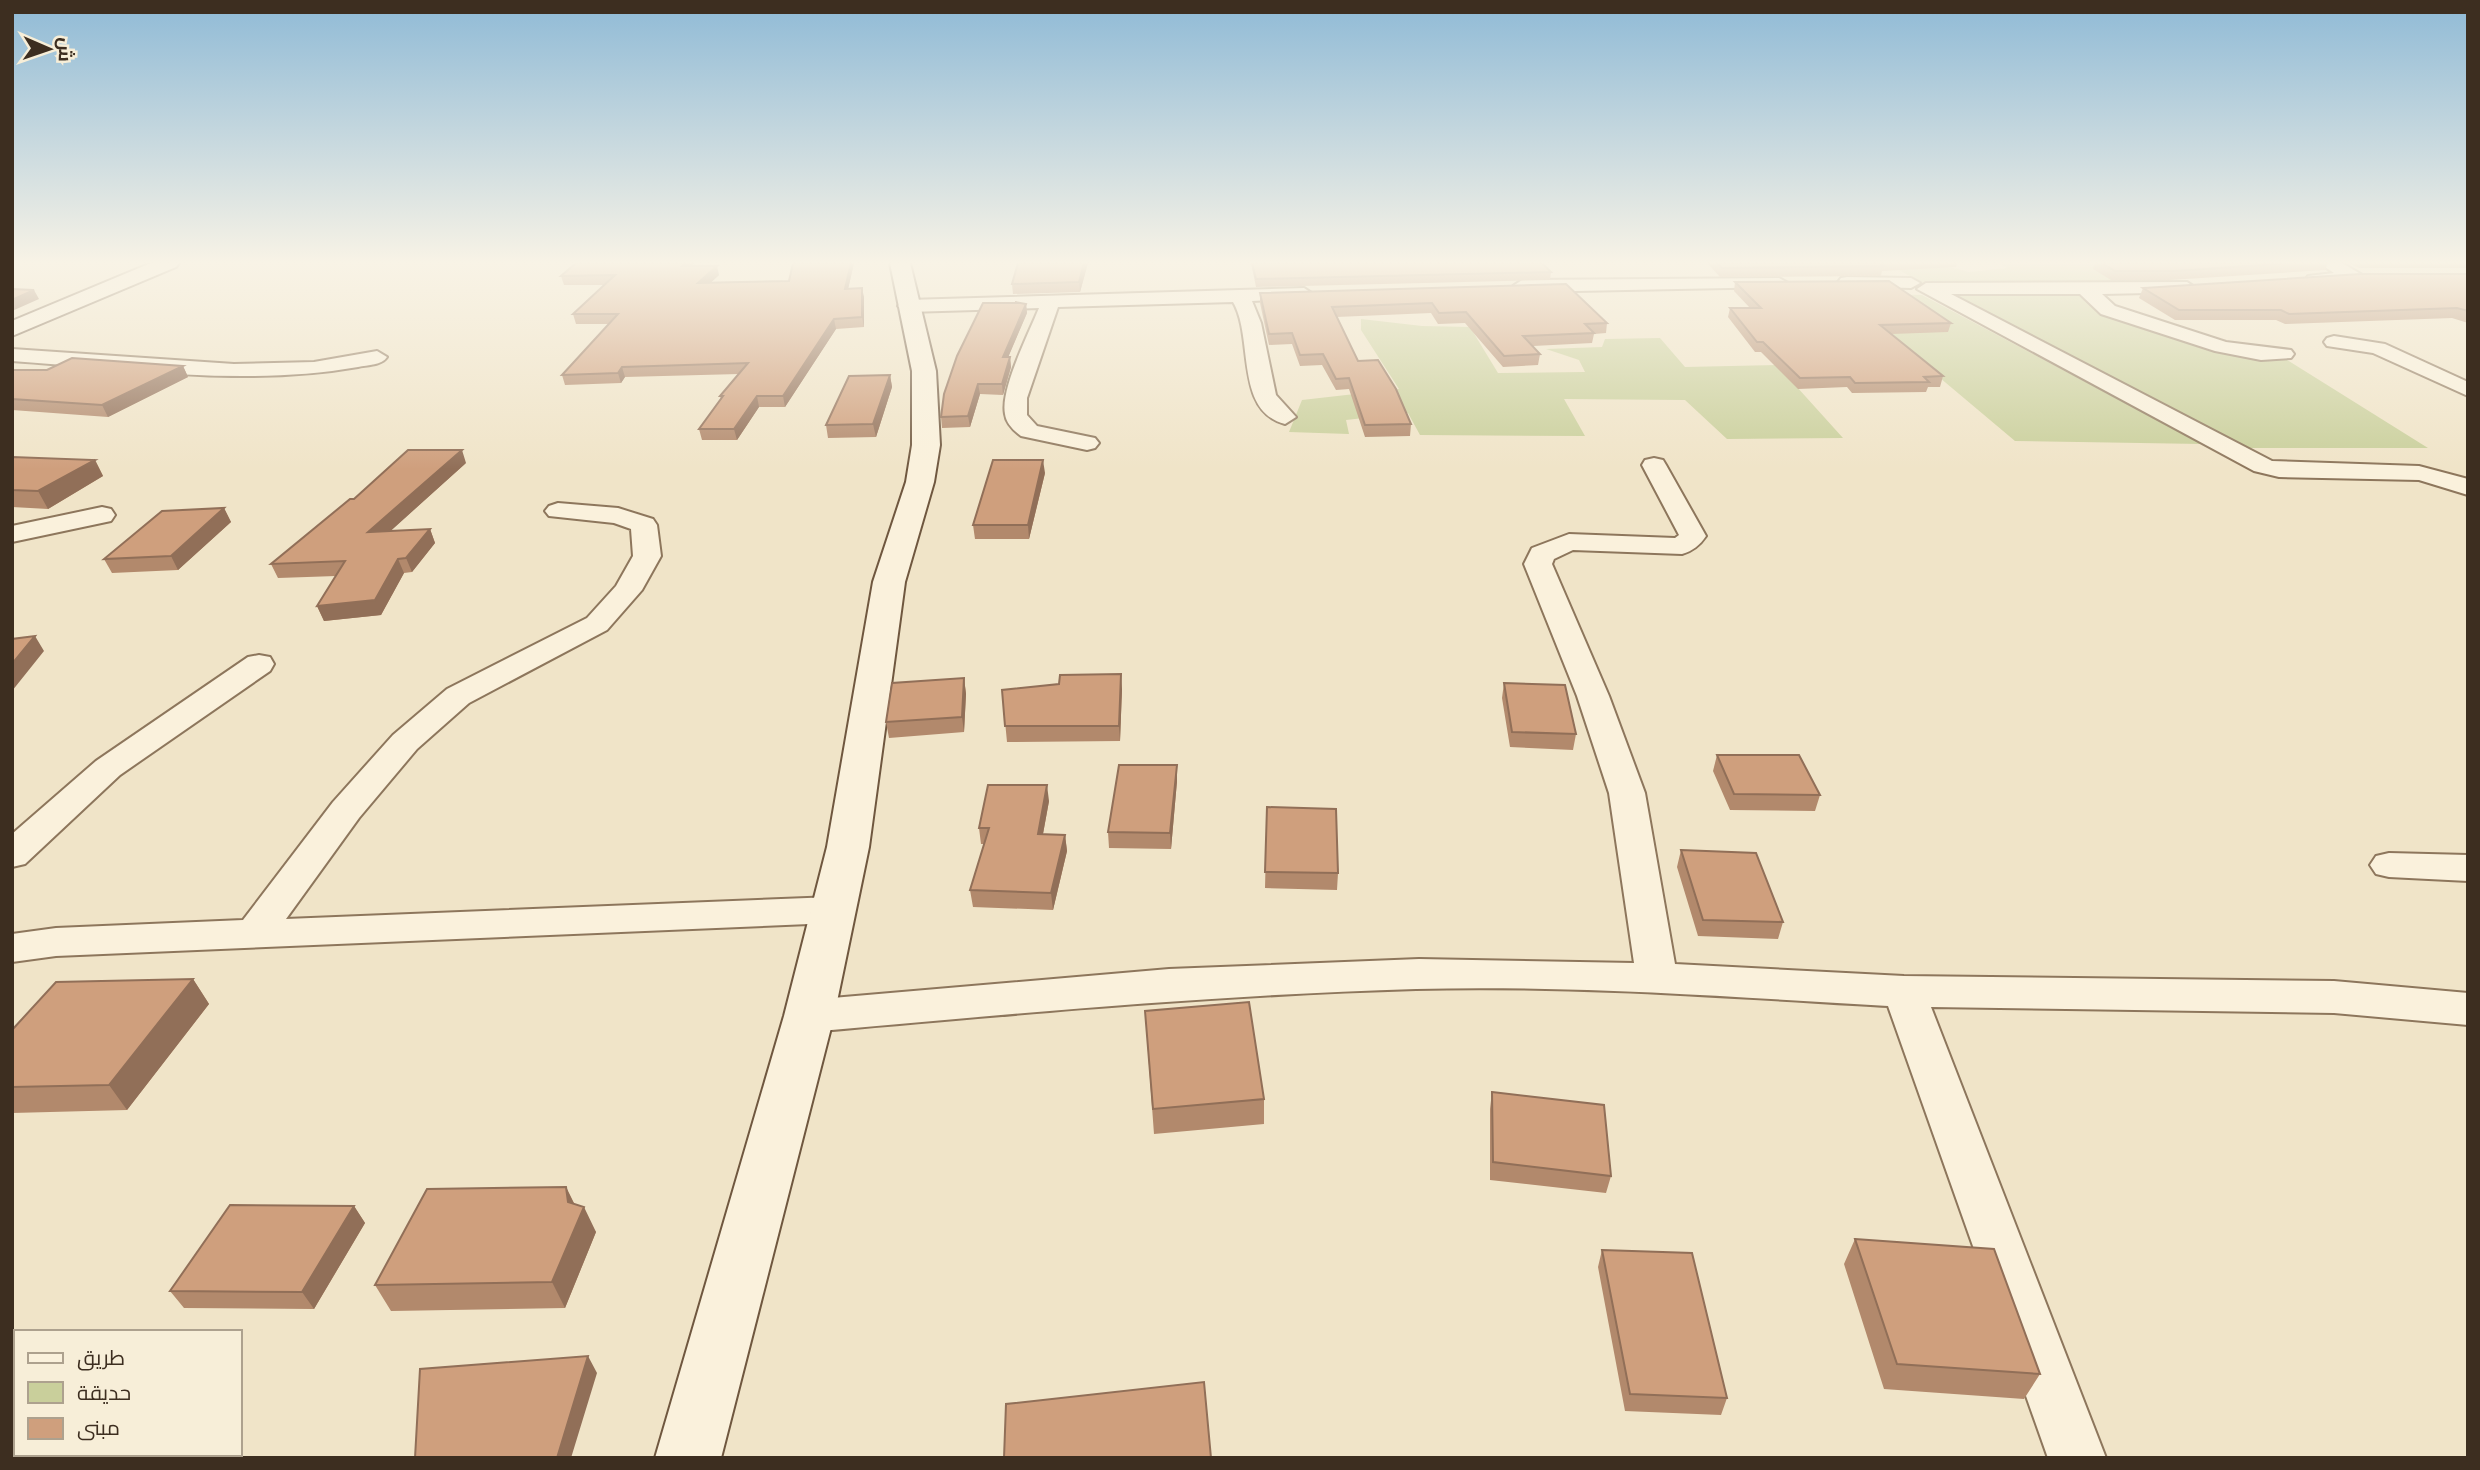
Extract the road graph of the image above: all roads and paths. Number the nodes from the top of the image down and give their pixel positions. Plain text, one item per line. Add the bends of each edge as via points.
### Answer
1 (914, 332) edge
2 (1040, 332) edge
3 (1251, 332) edge
4 (2006, 332) edge
5 (2175, 332) edge
6 (2334, 342) dead end
7 (2284, 354) dead end
8 (12, 355) edge
9 (377, 357) dead end
10 (2468, 390) edge
11 (1285, 417) dead end
12 (1087, 443) dead end
13 (1654, 465) dead end
14 (2468, 488) edge
15 (558, 511) dead end
16 (102, 515) dead end
17 (12, 534) edge
18 (260, 664) dead end
19 (12, 855) edge
20 (2389, 865) dead end
21 (2468, 867) edge
22 (833, 910) junction
23 (254, 934) junction
24 (12, 948) edge
25 (1657, 978) junction
26 (1904, 992) junction
27 (2468, 1009) edge
28 (809, 1016) junction
29 (688, 1458) edge
30 (2077, 1458) edge

1 - 22 street via 924,371 926,445 920,482 890,582 848,847
2 - 12 street via 1016,398 1016,415 1029,431
3 - 11 street via 1262,382 1276,412
4 - 14 street via 2263,466 2419,473
5 - 7 street via 2222,347
6 - 10 street via 2378,348
8 - 9 street via 234,370 314,368
13 - 25 street via 1693,536 1682,546 1569,542 1542,554 1538,564 1627,793
15 - 23 street via 618,516 645,525 647,556 628,590 597,624 458,696 405,742 346,810
16 - 17 street
18 - 19 street via 108,768
20 - 21 street
22 - 23 street
22 - 28 street
23 - 24 street
25 - 26 street
25 - 28 street via 1419,974 1169,984
26 - 27 street via 2197,993
26 - 30 street
28 - 29 street

